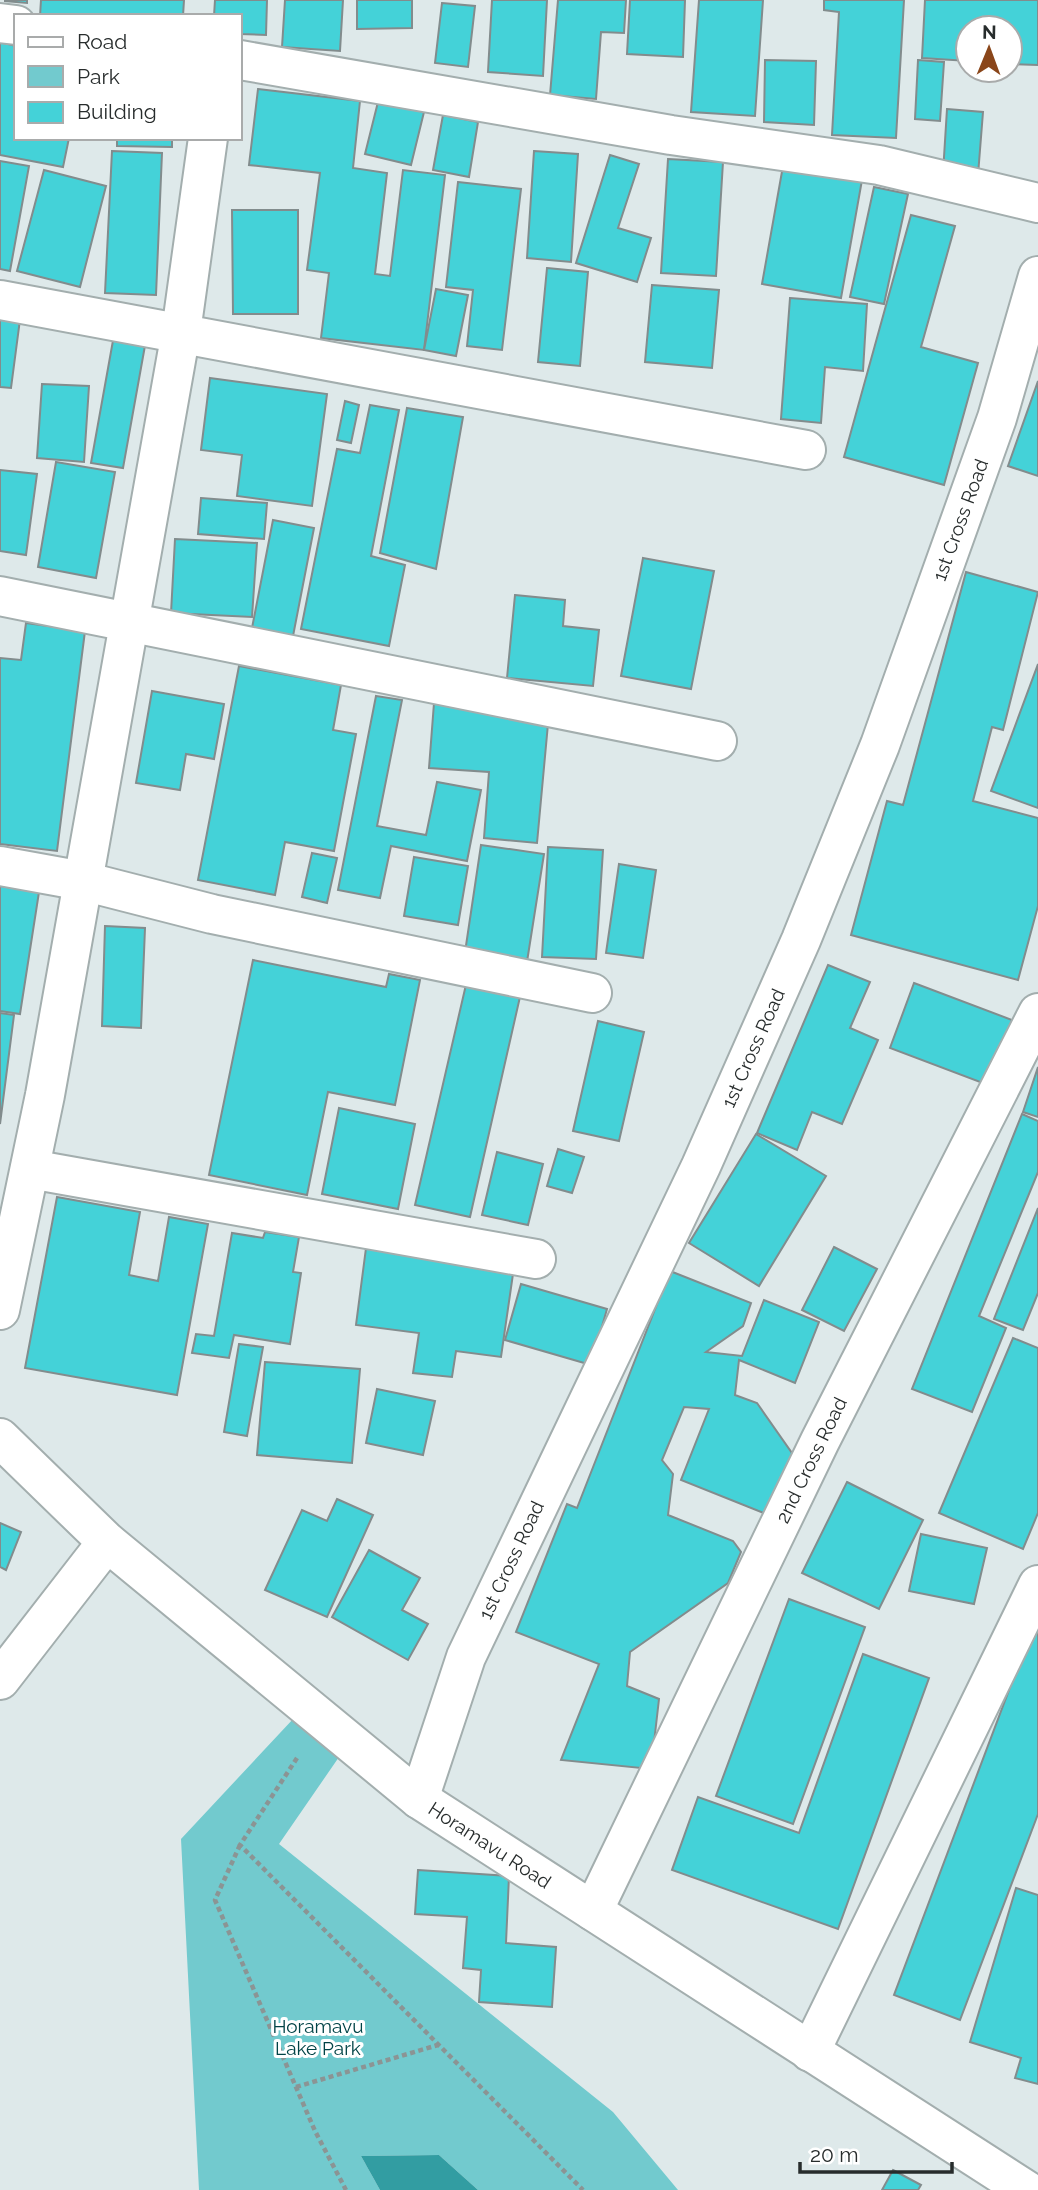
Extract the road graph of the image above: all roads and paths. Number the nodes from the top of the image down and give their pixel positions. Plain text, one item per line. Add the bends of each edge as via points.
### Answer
1 (242, 60) edge
2 (208, 140) edge
3 (1038, 202) edge
4 (1038, 276) edge
5 (0, 300) edge
6 (181, 332) junction
7 (806, 450) dead end
8 (0, 596) edge
9 (129, 623) junction
10 (718, 741) dead end
11 (0, 866) edge
12 (83, 881) junction
13 (592, 993) dead end
14 (1038, 1013) edge
15 (30, 1169) junction
16 (536, 1259) dead end
17 (0, 1310) edge
18 (0, 1438) edge
19 (107, 1542) junction
20 (1038, 1585) edge
21 (0, 1680) edge
22 (322, 1720) junction
23 (419, 1799) junction
24 (240, 1846) junction
25 (593, 1911) junction
26 (438, 2045) junction
27 (810, 2052) junction
28 (296, 2087) junction
29 (346, 2190) edge
30 (583, 2190) edge
31 (1026, 2190) edge

1 - 3 street via 671,135 880,165
2 - 6 street
4 - 23 street, 1st Cross Road via 992,431 880,746 701,1166 466,1657
5 - 6 street
6 - 7 street
6 - 9 street
8 - 9 street
9 - 10 street
9 - 12 street
11 - 12 street
12 - 13 street via 212,914
12 - 15 street
14 - 25 street, 2nd Cross Road via 820,1441
15 - 16 street
15 - 17 street
18 - 19 street, Horamavu Road
19 - 21 street
19 - 22 street, Horamavu Road
20 - 27 street
22 - 23 street, Horamavu Road
22 - 24 path
23 - 25 street, Horamavu Road
24 - 26 path
24 - 28 path via 215,1900
25 - 27 street, Horamavu Road
26 - 28 path
26 - 30 path
27 - 31 street, Horamavu Road
28 - 29 path

